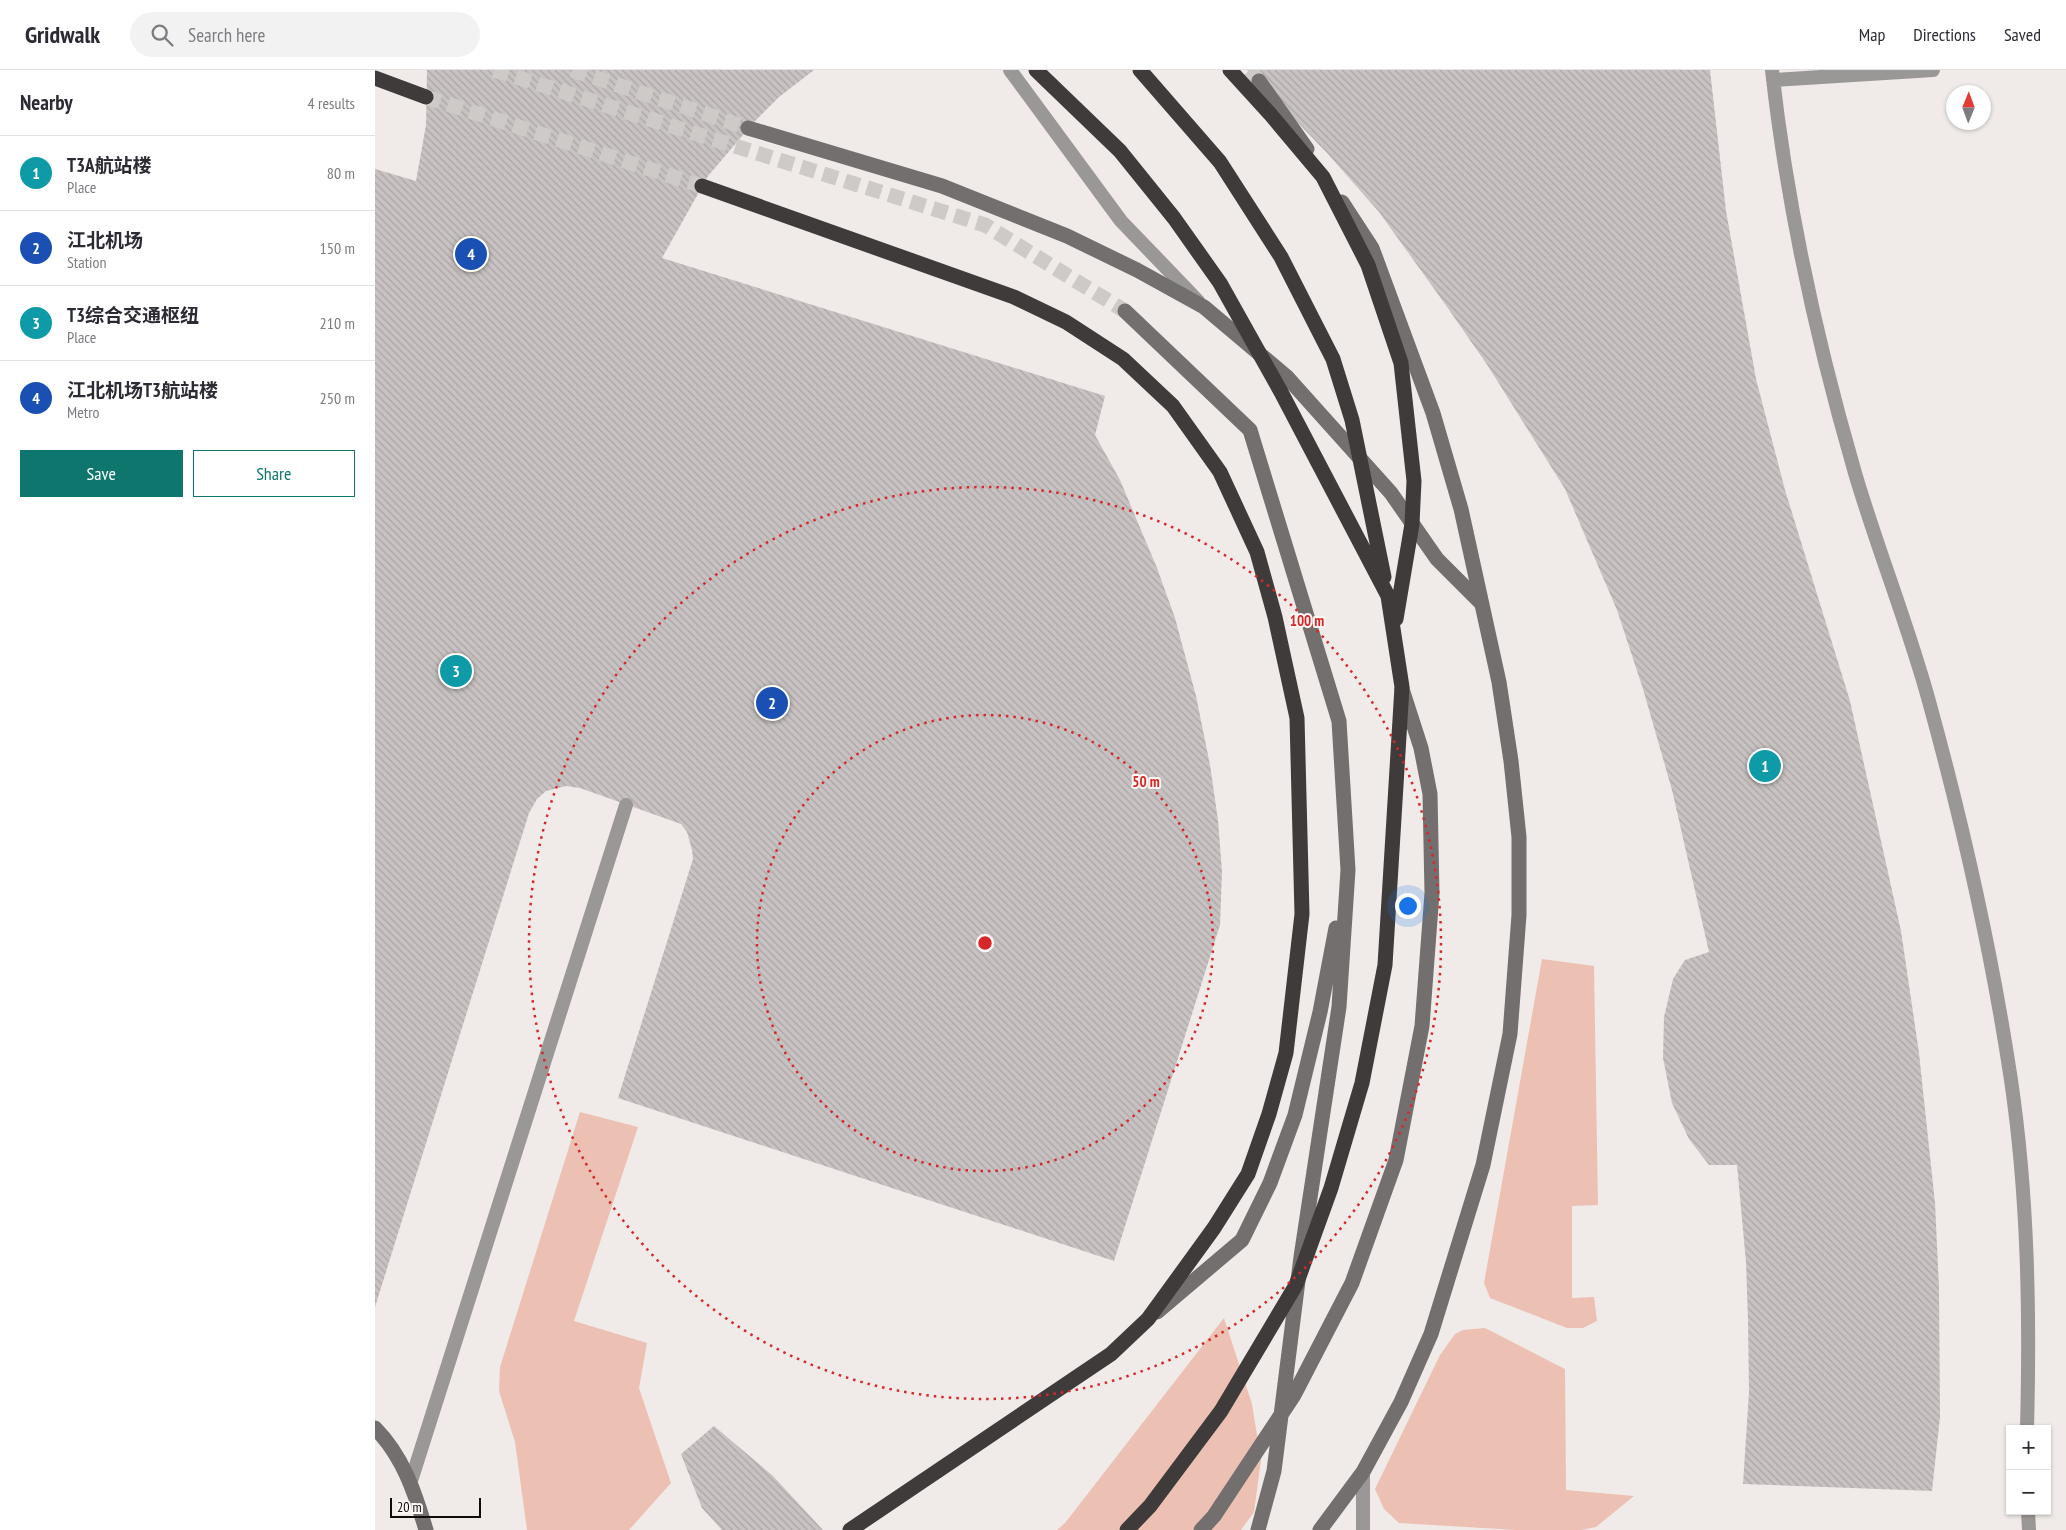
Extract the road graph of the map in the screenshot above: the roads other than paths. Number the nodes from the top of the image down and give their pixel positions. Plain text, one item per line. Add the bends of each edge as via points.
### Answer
1 (1010, 70) edge
2 (1036, 70) edge
3 (1140, 70) edge
4 (1231, 70) edge
5 (1933, 70) edge
6 (1773, 75) edge
7 (375, 78) edge
8 (1259, 80) tunnel mouth
9 (426, 97) tunnel mouth
10 (748, 128) tunnel mouth
11 (702, 186) tunnel mouth
12 (1204, 307) junction
13 (1125, 311) tunnel mouth
14 (1388, 596) junction
15 (1480, 602) junction
16 (1395, 628) junction
17 (1402, 687) junction
18 (626, 805) dead end
19 (1348, 870) junction
20 (1148, 1319) junction
21 (2027, 1425) edge
22 (375, 1428) edge
23 (1363, 1472) junction
24 (411, 1481) junction
25 (2028, 1515) edge
26 (426, 1530) edge
27 (850, 1530) edge
28 (1127, 1530) edge
29 (1201, 1530) edge
30 (1258, 1530) edge
31 (1320, 1530) edge
32 (1363, 1530) edge
33 (2029, 1530) edge

1 - 12 lane via 1121,221
2 - 14 highway via 1120,151 1220,282
3 - 14 highway via 1220,162 1281,257 1333,359 1352,420
4 - 16 highway via 1323,177 1368,265 1401,362 1414,480 1412,524
5 - 6 lane
6 - 21 lane via 1778,124 1802,261 1833,390 1855,474 1929,701 1987,940 2012,1083 2022,1188 2030,1314
7 - 9 highway
8 - 15 main road via 1372,248 1433,413 1461,509
10 - 12 main road via 942,186 1067,236
11 - 20 highway via 1015,297 1066,322 1107,348 1173,406 1220,472 1257,552 1297,718 1303,914 1286,1052 1248,1174 1214,1228
12 - 15 main road via 1287,377 1391,493 1437,559
13 - 19 main road via 1250,430 1339,721
14 - 16 highway
15 - 23 main road via 1499,682 1519,837 1519,915 1510,1034 1483,1165 1431,1334 1401,1402
16 - 17 highway
17 - 28 highway via 1385,965 1362,1083 1331,1188 1296,1285 1236,1386 1150,1506
17 - 29 main road via 1421,748 1430,794 1432,893 1422,1026 1396,1160 1352,1283 1294,1395 1214,1516
18 - 24 lane
19 - 20 main road via 1320,1012 1295,1115 1270,1183 1243,1240
19 - 30 main road via 1339,1008 1301,1256 1274,1471
20 - 27 highway via 1111,1354
22 - 24 main road
23 - 31 main road
23 - 32 lane
24 - 26 main road
25 - 33 lane

